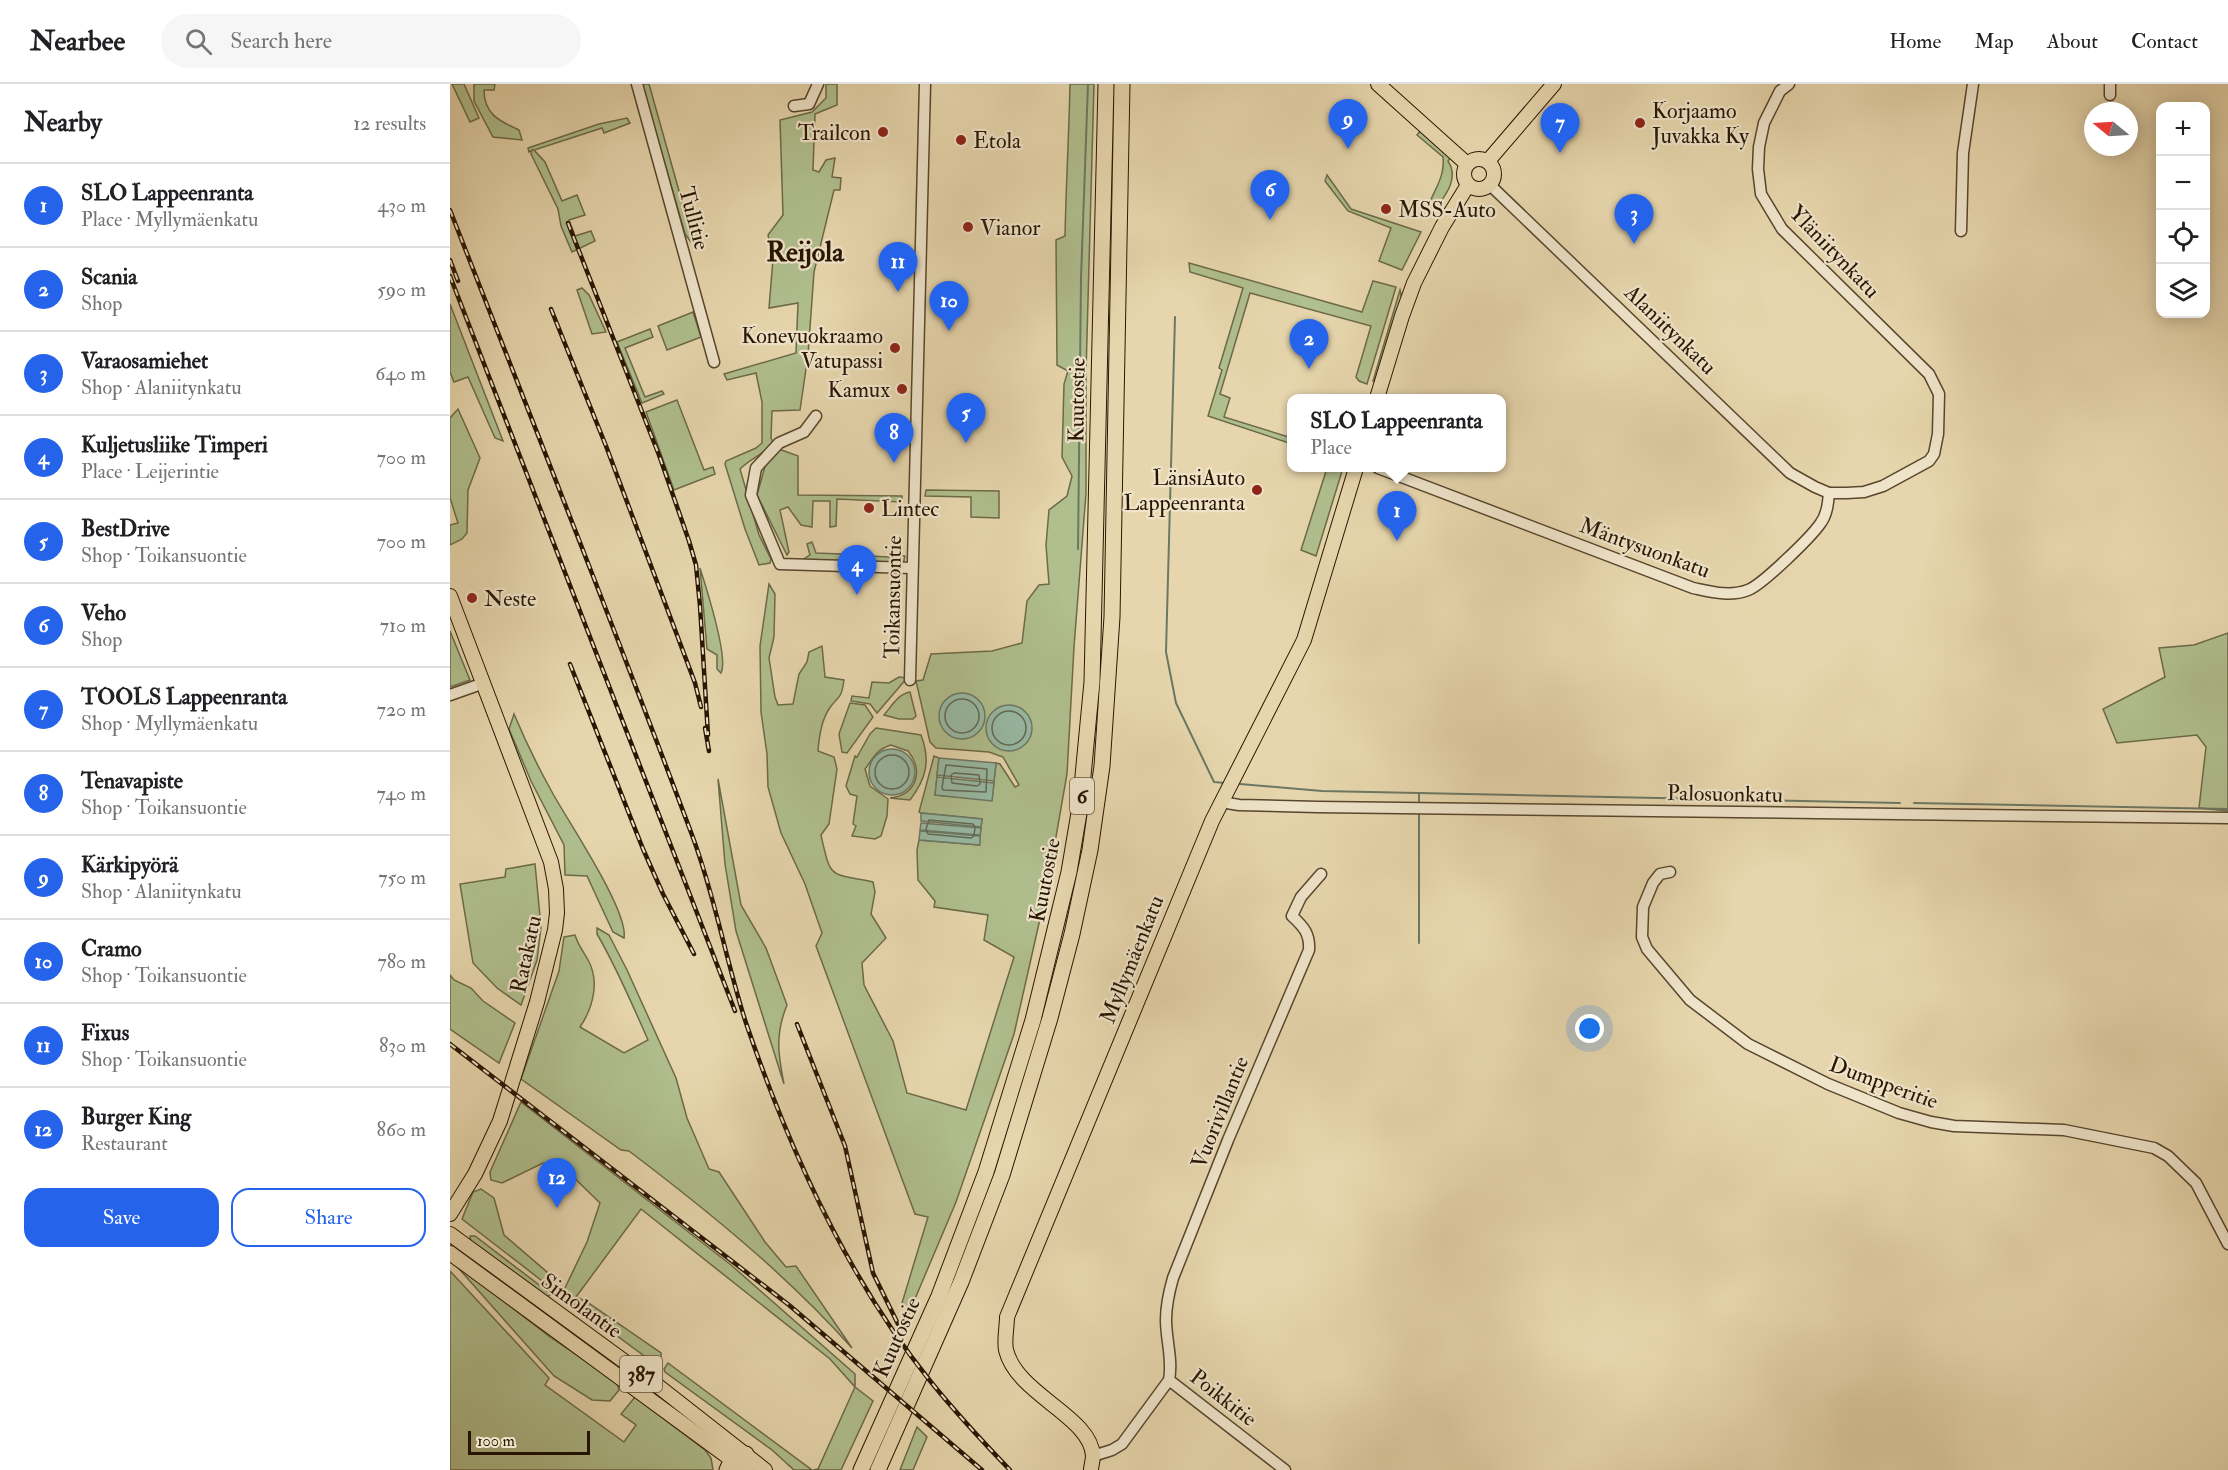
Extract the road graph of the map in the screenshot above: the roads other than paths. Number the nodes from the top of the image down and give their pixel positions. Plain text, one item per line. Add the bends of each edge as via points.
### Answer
1 (637, 84) edge
2 (818, 84) edge
3 (925, 84) edge
4 (1106, 84) edge
5 (1122, 84) edge
6 (1378, 84) edge
7 (1554, 84) edge
8 (1973, 84) edge
9 (1781, 86) edge
10 (794, 106) dead end
11 (1488, 161) junction
12 (1467, 164) junction
13 (1468, 185) junction
14 (1490, 185) junction
15 (1961, 231) dead end
16 (714, 362) dead end
17 (1378, 394) edge
18 (816, 416) dead end
19 (1355, 472) edge
20 (1389, 472) edge
21 (1829, 493) junction
22 (912, 568) junction
23 (450, 596) edge
24 (910, 680) dead end
25 (484, 683) junction
26 (450, 695) edge
27 (1221, 802) junction
28 (2228, 818) edge
29 (1670, 872) dead end
30 (1321, 874) dead end
31 (450, 1214) edge
32 (450, 1234) edge
33 (2228, 1244) edge
34 (450, 1253) edge
35 (929, 1320) junction
36 (1169, 1380) junction
37 (1091, 1458) edge
38 (735, 1461) edge
39 (746, 1470) edge
40 (765, 1470) edge
41 (855, 1470) edge
42 (861, 1470) edge
43 (878, 1470) edge
44 (1285, 1470) edge

1 - 16 street, Tullitie
2 - 10 street via 809,104
3 - 22 street, Toikansuontie
4 - 35 highway, Kuutostie / 6 via 1092,682 1080,807 1055,936 1017,1075 966,1227
5 - 43 highway, Kuutostie / 6 via 1112,617 1102,766 1090,850 1050,1018 1002,1175 961,1282
6 - 12 main road
7 - 11 main road
8 - 15 street via 1963,153
9 - 21 street, Yläniitynkatu via 1764,123 1758,169 1761,194 1782,229 1929,374 1939,394 1938,434 1929,461 1883,486 1864,492
11 - 12 main road via 1477,158
11 - 14 main road via 1494,168
12 - 13 main road via 1464,179
13 - 14 main road via 1475,189
13 - 17 main road via 1414,283
14 - 21 street, Alaniitynkatu via 1790,473
18 - 22 street via 804,432 779,443 756,468 751,495 780,564
19 - 27 main road, Myllymäenkatu via 1304,640
20 - 21 street, Mäntysuonkatu via 1694,588 1720,594 1749,590 1777,568 1820,524
22 - 24 street, Toikansuontie
23 - 25 main road, Ratakatu
25 - 26 street
25 - 31 main road, Ratakatu via 551,862 557,913 537,1002 500,1121 475,1174
27 - 28 street, Palosuonkatu via 1306,807
27 - 37 main road, Myllymäenkatu via 1007,1317 1006,1349 1016,1372 1081,1431
29 - 33 street, Dumpperitie via 1660,874 1653,883 1643,907 1644,943 1690,999 1748,1044 1828,1084 1931,1122 2064,1130 2154,1148 2196,1183
30 - 36 street, Vuorivillantie via 1301,897 1292,916 1310,938 1309,950 1173,1278 1166,1320 1172,1368
32 - 38 main road, Simolantie / 387 via 658,1386
34 - 38 main road, Simolantie
35 - 41 highway
35 - 42 highway, Kuutostie / 6
36 - 37 street, Poikkitie via 1122,1444
36 - 44 street, Poikkitie
38 - 39 highway
38 - 40 main road, 387

